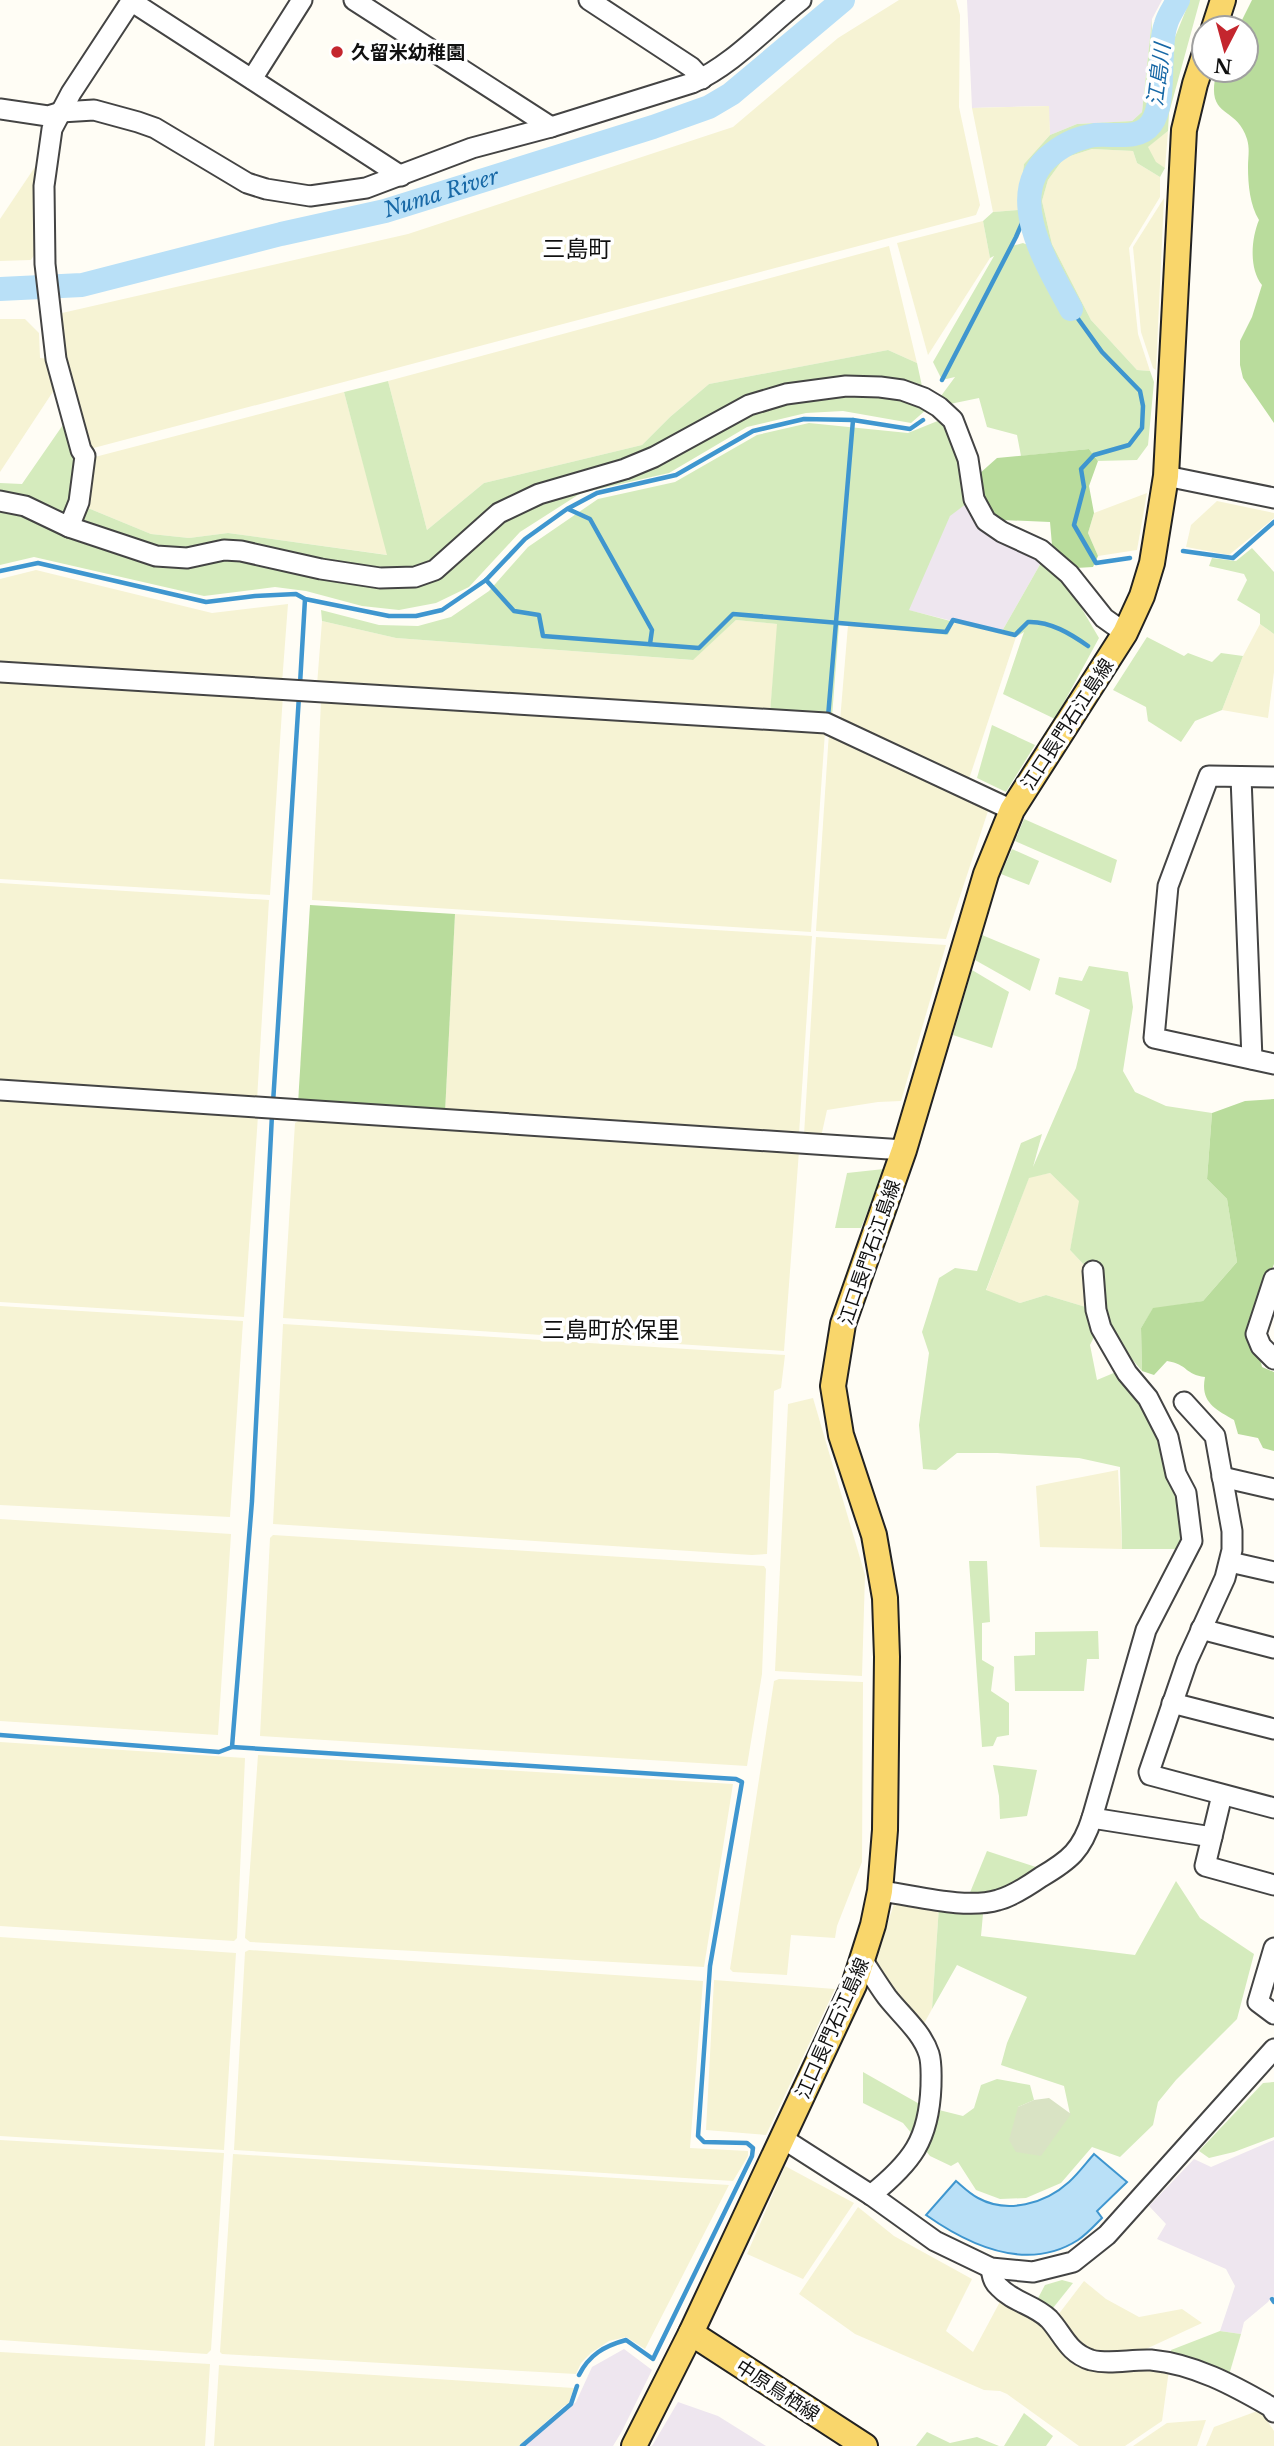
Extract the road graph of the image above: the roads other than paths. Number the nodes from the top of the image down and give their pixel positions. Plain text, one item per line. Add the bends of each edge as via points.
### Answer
1 (302, 0) edge
2 (354, 0) edge
3 (589, 0) edge
4 (801, 0) edge
5 (132, 1) edge
6 (252, 79) junction
7 (702, 79) junction
8 (1195, 84) edge
9 (0, 109) edge
10 (61, 112) junction
11 (551, 127) junction
12 (401, 176) junction
13 (1166, 476) junction
14 (1274, 498) edge
15 (0, 501) edge
16 (69, 527) junction
17 (1125, 633) junction
18 (0, 672) edge
19 (1241, 777) junction
20 (1274, 777) edge
21 (1012, 810) junction
22 (1252, 1059) junction
23 (1274, 1064) edge
24 (0, 1090) edge
25 (904, 1150) junction
26 (1093, 1271) dead end
27 (1274, 1279) edge
28 (1274, 1359) edge
29 (1184, 1402) dead end
30 (1222, 1477) junction
31 (1274, 1489) edge
32 (1230, 1562) junction
33 (1274, 1572) edge
34 (1201, 1629) junction
35 (1274, 1648) edge
36 (1172, 1703) junction
37 (1274, 1729) edge
38 (1222, 1795) junction
39 (1274, 1808) edge
40 (1092, 1818) junction
41 (1212, 1837) junction
42 (1274, 1885) edge
43 (880, 1891) junction
44 (1274, 1948) edge
45 (863, 1961) junction
46 (1274, 2014) edge
47 (1270, 2061) edge
48 (782, 2138) junction
49 (871, 2195) junction
50 (990, 2268) junction
51 (691, 2333) junction
52 (1273, 2408) edge
53 (634, 2446) edge
54 (865, 2446) edge

1 - 6 street
2 - 11 street
3 - 7 street via 691,67
4 - 7 street via 741,53
5 - 6 street
5 - 10 street
6 - 12 street
7 - 11 street
8 - 13 main road, 江口長門石江島線 via 1184,131
9 - 10 street via 40,116
10 - 12 street via 94,110 138,121 247,183 293,194 310,197 366,188
10 - 16 street via 52,130 44,187 45,264 55,359 85,456 79,502
11 - 12 street via 472,148
13 - 14 street
13 - 17 main road, 江口長門石江島線 via 1152,563
15 - 16 street via 25,506
16 - 17 street via 156,556 187,558 241,551 380,578 415,577 435,570 499,513 539,494 654,457 749,405 786,394 846,386 880,387 924,398 953,421 968,459 974,499 986,521 1041,550 1069,574 1104,618
17 - 21 main road, 江口長門石江島線
18 - 21 street via 826,723
19 - 20 street
19 - 22 street
19 - 22 street via 1209,776 1168,886 1153,1038
21 - 25 main road, 江口長門石江島線 via 986,874
22 - 23 street
24 - 25 street
25 - 43 main road, 江口長門石江島線 via 843,1324 833,1386 841,1435 874,1535 885,1598 885,1830
26 - 40 street via 1101,1328 1168,1437 1176,1474 1186,1493 1192,1541 1146,1630
27 - 28 street via 1256,1334
29 - 30 street via 1215,1436
30 - 31 street
30 - 32 street via 1232,1531
32 - 33 street
32 - 34 street
34 - 35 street
34 - 36 street
36 - 37 street
36 - 38 street via 1150,1775
38 - 39 street
38 - 41 street
40 - 41 street
40 - 43 street via 1085,1840 1074,1854 998,1900 952,1901
41 - 42 street via 1205,1866
43 - 45 main road, 江口長門石江島線
44 - 46 street via 1258,2001
45 - 48 main road, 江口長門石江島線
45 - 49 street via 921,2039 931,2066 923,2136 909,2159
47 - 50 street via 1107,2235 1073,2262 1033,2272
48 - 49 street
48 - 51 main road, 江口長門石江島線
49 - 50 street via 934,2241
50 - 52 street via 999,2287 1049,2319 1061,2337 1091,2360 1173,2364 1219,2379
51 - 53 main road, 江口長門石江島線
51 - 54 main road, 中原鳥栖線

